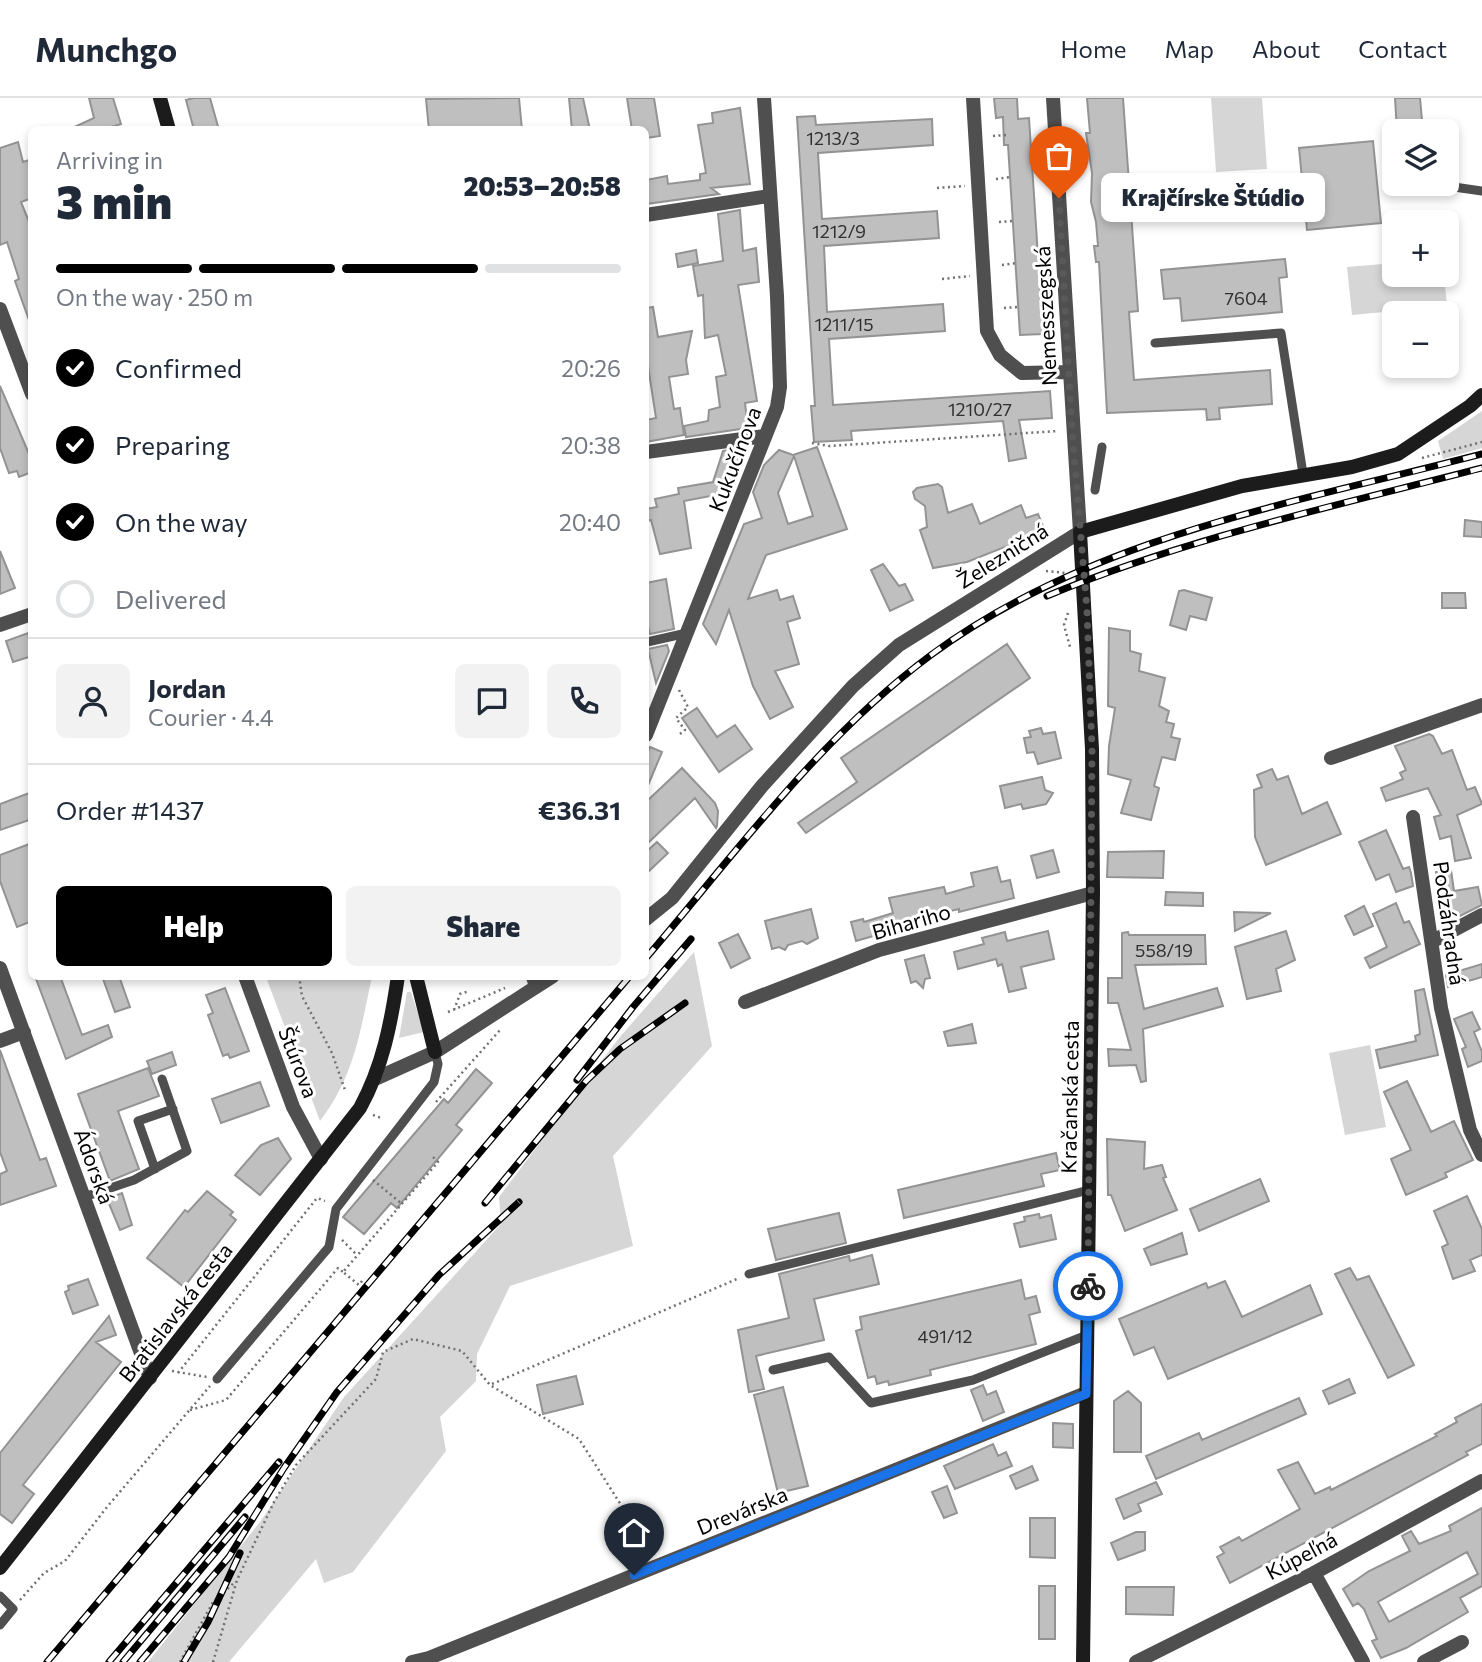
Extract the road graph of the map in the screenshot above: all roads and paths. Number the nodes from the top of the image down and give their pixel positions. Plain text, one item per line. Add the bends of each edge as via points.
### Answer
1 (160, 98) edge
2 (764, 98) edge
3 (973, 98) edge
4 (1053, 98) edge
5 (168, 126) edge
6 (1007, 135) dead end
7 (993, 136) dead end
8 (1010, 177) dead end
9 (996, 179) dead end
10 (977, 185) junction
11 (937, 188) dead end
12 (1459, 188) edge
13 (1482, 191) edge
14 (769, 196) junction
15 (649, 215) edge
16 (1013, 221) dead end
17 (999, 222) dead end
18 (1016, 263) dead end
19 (1002, 265) dead end
20 (984, 275) junction
21 (942, 279) dead end
22 (1018, 307) dead end
23 (1004, 308) dead end
24 (0, 309) edge
25 (1155, 343) dead end
26 (1069, 372) junction
27 (28, 383) edge
28 (1482, 395) edge
29 (1072, 430) junction
30 (765, 436) junction
31 (1482, 442) edge
32 (812, 443) dead end
33 (1102, 447) dead end
34 (649, 452) edge
35 (1415, 459) dead end
36 (1303, 474) junction
37 (1095, 490) dead end
38 (1080, 532) junction
39 (1036, 571) dead end
40 (1066, 576) dead end
41 (1068, 613) dead end
42 (28, 615) edge
43 (0, 625) edge
44 (687, 633) junction
45 (649, 642) edge
46 (1073, 657) dead end
47 (668, 679) junction
48 (1482, 705) edge
49 (649, 727) edge
50 (680, 734) dead end
51 (1331, 758) dead end
52 (1413, 817) dead end
53 (1093, 893) junction
54 (1482, 915) edge
55 (649, 917) edge
56 (1433, 941) junction
57 (0, 968) edge
58 (246, 980) edge
59 (300, 980) edge
60 (396, 980) edge
61 (417, 980) edge
62 (532, 982) edge
63 (506, 988) dead end
64 (469, 991) dead end
65 (745, 1002) dead end
66 (454, 1010) junction
67 (448, 1012) dead end
68 (508, 1020) dead end
69 (24, 1032) junction
70 (0, 1041) edge
71 (435, 1052) junction
72 (377, 1078) junction
73 (162, 1079) dead end
74 (345, 1090) dead end
75 (173, 1110) junction
76 (429, 1110) dead end
77 (373, 1115) dead end
78 (381, 1118) dead end
79 (430, 1155) dead end
80 (1482, 1155) edge
81 (321, 1159) junction
82 (155, 1169) junction
83 (365, 1173) junction
84 (1089, 1190) junction
85 (84, 1197) junction
86 (402, 1204) junction
87 (337, 1209) junction
88 (334, 1232) junction
89 (357, 1255) junction
90 (343, 1272) junction
91 (749, 1274) joint
92 (362, 1281) dead end
93 (1087, 1335) junction
94 (774, 1370) dead end
95 (155, 1372) junction
96 (178, 1373) junction
97 (217, 1379) junction
98 (490, 1385) junction
99 (1086, 1394) junction
100 (188, 1411) junction
101 (1482, 1481) edge
102 (660, 1565) junction
103 (0, 1568) edge
104 (1314, 1573) junction
105 (237, 1580) junction
106 (0, 1596) edge
107 (13, 1609) junction
108 (0, 1625) edge
109 (1462, 1642) dead end
110 (180, 1662) edge
111 (213, 1662) edge
112 (412, 1662) edge
113 (1083, 1662) edge
114 (1136, 1662) edge
115 (1363, 1662) edge
116 (1424, 1662) edge

1 - 5 street
2 - 14 street, Kukučínova
3 - 10 street
4 - 26 street, Nemesszegská
6 - 7 path
8 - 9 path
10 - 11 path
10 - 20 street
12 - 13 lane
14 - 15 street
14 - 30 street, Kukučínova via 780,387
16 - 17 path
18 - 19 path
20 - 21 path
20 - 26 street via 987,331 1000,355 1022,373
22 - 23 path
24 - 27 street
25 - 36 lane via 1281,333
26 - 29 street, Nemesszegská
28 - 36 street, Železničná via 1398,454
29 - 32 path via 829,446
29 - 38 street, Nemesszegská
30 - 34 street
30 - 44 street, Kukučínova
31 - 35 path
33 - 37 lane
36 - 38 street, Železničná via 1242,486
38 - 53 street, Kračanská cesta via 1092,735
38 - 55 street, Železničná via 899,645 853,686 762,786 672,898
39 - 40 path via 1065,571
41 - 46 path via 1064,625
42 - 43 street
44 - 45 lane
44 - 47 street, Kukučínova
47 - 49 street, Kukučínova
47 - 50 path via 688,707 677,718 685,730
48 - 51 street
52 - 56 street, Podzáhradná
53 - 65 street, Bihariho via 878,950
53 - 84 street, Kračanská cesta
54 - 56 street
56 - 80 street, Podzáhradná via 1441,1008 1471,1130
57 - 69 street, Ádorská
58 - 81 street, Štúrova via 293,1107
59 - 74 path via 302,996 332,1053
60 - 72 street, Bratislavská cesta
61 - 71 street
62 - 71 street
63 - 66 path
64 - 66 path via 460,995
66 - 67 path
68 - 76 path
69 - 70 street
69 - 85 street, Ádorská
71 - 72 street
71 - 83 lane via 434,1082
72 - 81 street, Bratislavská cesta
73 - 75 lane
75 - 82 lane via 187,1151
75 - 82 lane via 138,1121
77 - 78 path
79 - 86 path via 438,1161
81 - 95 street, Bratislavská cesta
82 - 85 lane
83 - 86 path
83 - 87 lane
84 - 91 lane
84 - 93 street, Kračanská cesta
85 - 95 street, Ádorská
86 - 89 path
87 - 88 lane
87 - 96 path via 317,1198
88 - 89 path
88 - 97 lane via 329,1247
89 - 90 path
90 - 92 path via 359,1285
90 - 100 path via 338,1268 226,1400
91 - 98 path
93 - 94 lane via 973,1380 871,1403 829,1357
93 - 99 street, Kračanská cesta
95 - 96 path
95 - 103 street, Bratislavská cesta
96 - 97 path
97 - 100 path
98 - 102 path via 579,1440
98 - 105 path via 462,1351 413,1339 383,1352 376,1379 296,1465
99 - 102 street, Drevárska
99 - 113 street, Kračanská cesta
100 - 107 path via 65,1561 44,1573
101 - 104 street, Kúpeľná
102 - 112 street, Drevárska
104 - 114 street, Kúpeľná
104 - 115 street
105 - 110 path via 213,1602
105 - 111 path
106 - 107 lane
107 - 108 lane
109 - 116 street

